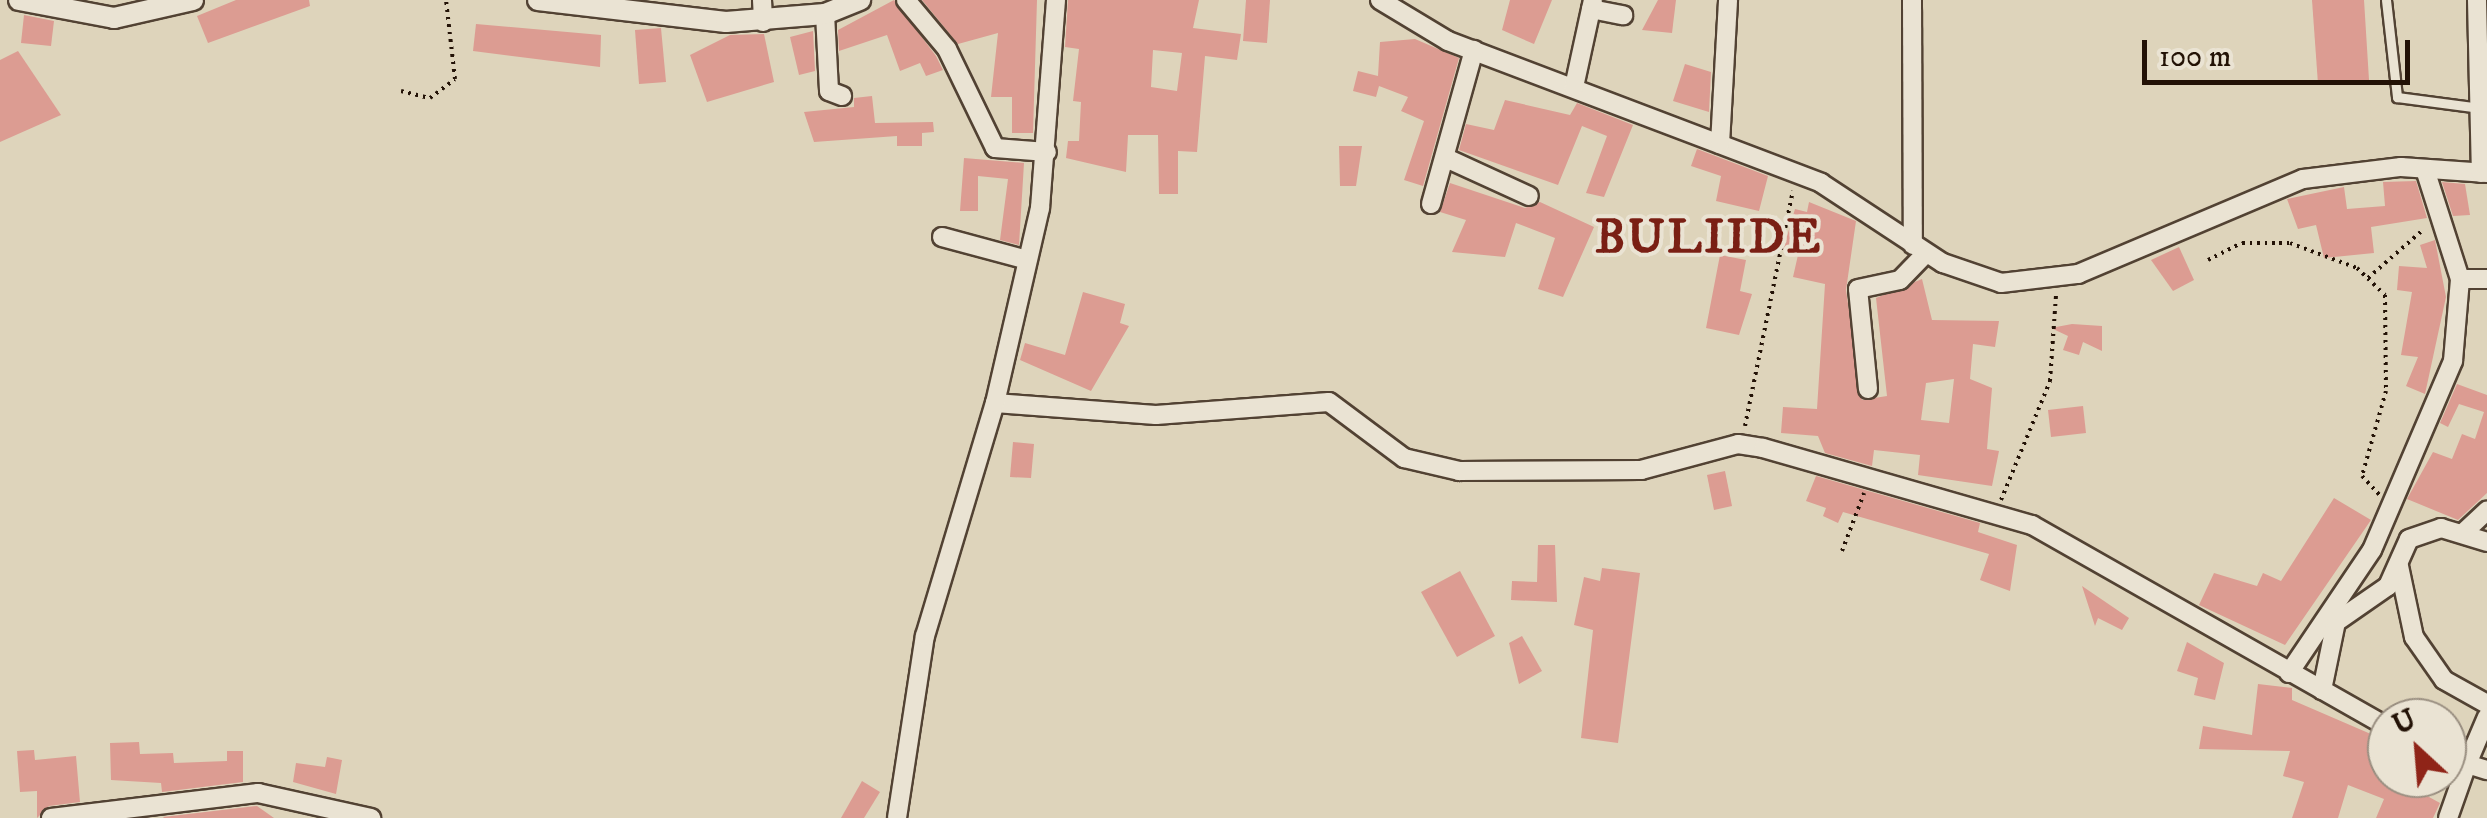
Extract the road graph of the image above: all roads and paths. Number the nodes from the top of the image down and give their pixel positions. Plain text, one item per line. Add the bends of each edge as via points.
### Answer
1 (19, 0) edge
2 (194, 0) edge
3 (446, 0) edge
4 (538, 0) edge
5 (762, 0) edge
6 (860, 0) edge
7 (906, 0) edge
8 (1056, 0) edge
9 (1380, 0) edge
10 (1728, 0) edge
11 (1912, 0) edge
12 (2386, 0) edge
13 (2477, 0) edge
14 (1592, 5) edge
15 (825, 14) junction
16 (1623, 16) dead end
17 (763, 22) junction
18 (1474, 50) junction
19 (1574, 86) junction
20 (400, 91) dead end
21 (842, 96) dead end
22 (2480, 108) junction
23 (1720, 144) junction
24 (1047, 152) junction
25 (1446, 158) junction
26 (2425, 169) junction
27 (2484, 173) edge
28 (1797, 174) junction
29 (1529, 196) dead end
30 (1431, 204) dead end
31 (2437, 224) junction
32 (942, 238) dead end
33 (1920, 249) junction
34 (1027, 260) junction
35 (2208, 260) dead end
36 (2368, 278) junction
37 (2460, 279) junction
38 (2487, 279) edge
39 (2056, 280) junction
40 (1868, 389) dead end
41 (995, 402) junction
42 (1738, 444) junction
43 (1870, 480) junction
44 (2386, 505) junction
45 (2487, 511) edge
46 (1996, 514) junction
47 (2463, 533) junction
48 (2409, 539) junction
49 (2487, 542) edge
50 (1842, 550) dead end
51 (2399, 565) junction
52 (2289, 673) junction
53 (2322, 690) junction
54 (2487, 704) edge
55 (2367, 716) edge
56 (2487, 717) edge
57 (2467, 762) edge
58 (51, 818) edge
59 (371, 818) edge
60 (897, 818) edge

1 - 2 street via 114,18
3 - 20 path via 455,78 430,98
4 - 17 street
5 - 17 street
6 - 15 street
7 - 24 street via 947,49 995,148
8 - 24 street
9 - 18 street via 1421,30
10 - 23 street
11 - 33 street
12 - 22 lane via 2396,97
13 - 22 street
14 - 16 street
14 - 19 street
15 - 17 street
15 - 21 street via 828,91
18 - 19 street
18 - 25 street
19 - 23 street
22 - 27 street
23 - 28 street
24 - 34 street
25 - 29 street
25 - 30 street
26 - 27 street
26 - 31 street
26 - 39 street via 2280,185
28 - 33 street
28 - 42 path
31 - 36 path
31 - 37 street
32 - 34 street
33 - 39 street via 2001,283
33 - 40 street via 1900,280 1858,289
34 - 41 street
35 - 36 path via 2270,240
36 - 44 path via 2385,295 2392,343 2362,476
37 - 38 street
37 - 44 street via 2453,360
39 - 46 path via 2050,381
41 - 42 street via 1156,415 1329,402 1404,458 1459,471 1675,468
41 - 60 street via 925,636
42 - 43 street
43 - 46 street
43 - 50 path
44 - 48 street
44 - 52 street via 2363,566
45 - 47 street
46 - 52 street via 2105,560
47 - 48 street via 2440,528
47 - 49 street
48 - 51 street
51 - 53 street via 2388,586 2336,622
51 - 54 street via 2414,637 2444,680
52 - 53 street
53 - 55 street
56 - 57 street
58 - 59 street via 258,793

